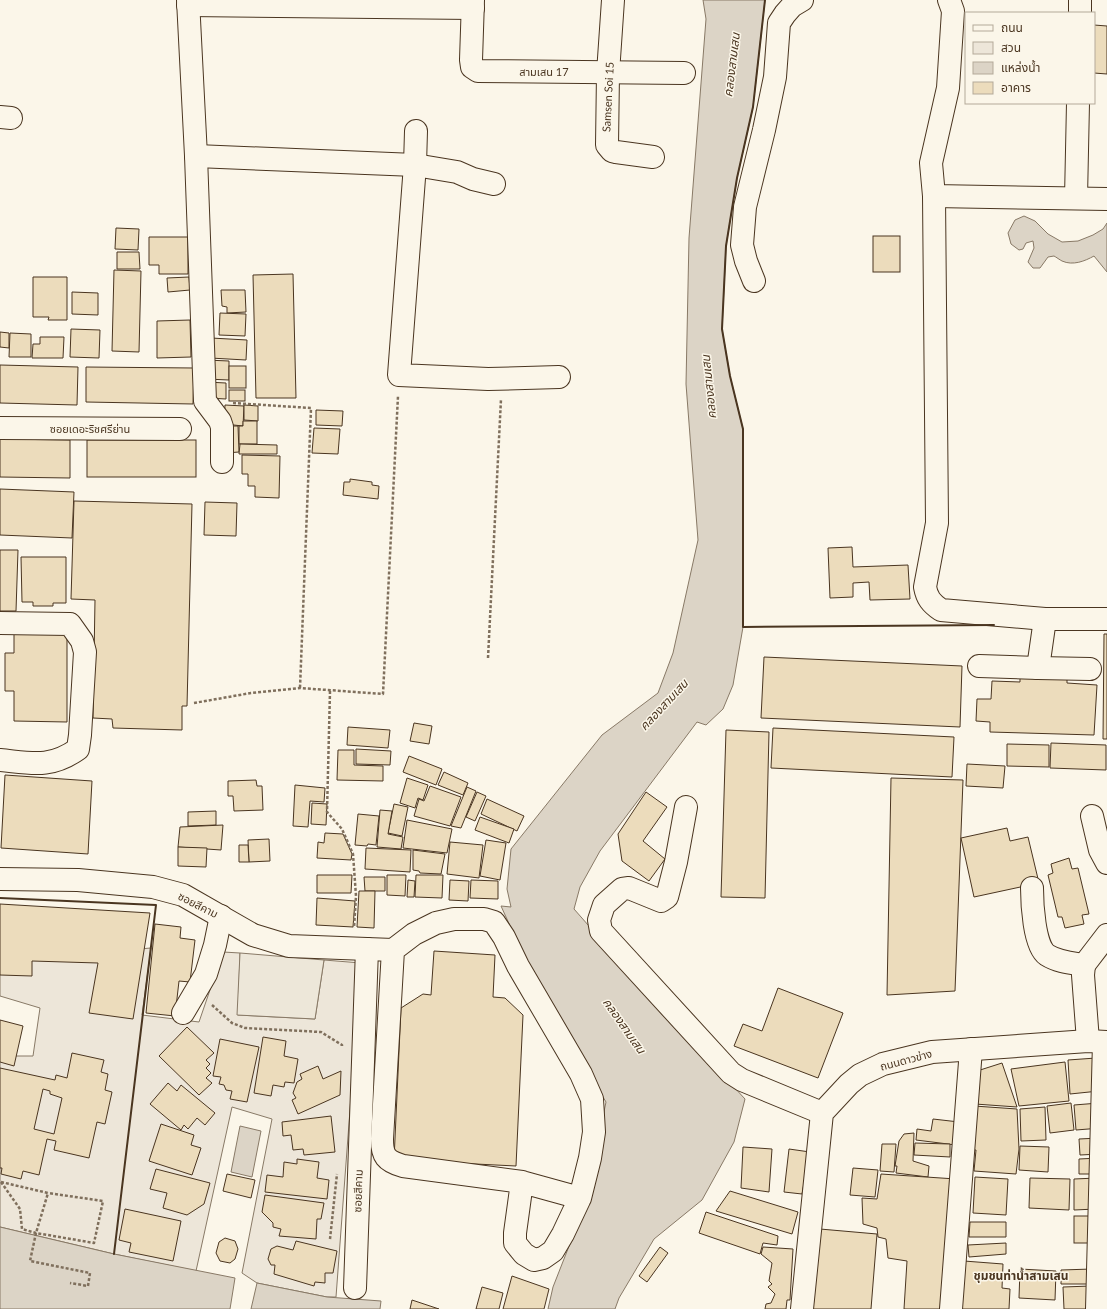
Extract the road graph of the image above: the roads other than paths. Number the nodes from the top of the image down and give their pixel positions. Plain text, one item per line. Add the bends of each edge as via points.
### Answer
1 (613, 0) edge
2 (802, 0) edge
3 (949, 0) edge
4 (1080, 0) edge
5 (188, 2) edge
6 (473, 4) edge
7 (1080, 12) edge
8 (608, 73) junction
9 (684, 73) dead end
10 (1078, 104) edge
11 (416, 131) dead end
12 (196, 156) junction
13 (653, 157) dead end
14 (415, 165) junction
15 (494, 184) dead end
16 (934, 196) junction
17 (1076, 198) junction
18 (1107, 199) edge
19 (754, 281) dead end
20 (559, 377) dead end
21 (0, 428) edge
22 (180, 429) dead end
23 (222, 462) dead end
24 (1045, 619) junction
25 (1107, 619) edge
26 (0, 623) edge
27 (979, 666) dead end
28 (1038, 668) junction
29 (1090, 669) dead end
30 (0, 760) edge
31 (686, 807) dead end
32 (1092, 816) dead end
33 (1107, 863) edge
34 (0, 879) edge
35 (1032, 888) dead end
36 (221, 916) junction
37 (1107, 935) edge
38 (360, 949) junction
39 (393, 950) junction
40 (1084, 965) junction
41 (183, 1012) dead end
42 (1100, 1042) edge
43 (971, 1049) junction
44 (822, 1113) junction
45 (522, 1182) junction
46 (580, 1198) junction
47 (355, 1288) dead end
48 (802, 1309) edge
49 (951, 1309) edge
50 (1097, 1309) edge

1 - 8 street, Samsen Soi 15
2 - 19 street via 792,6 779,23 775,77 745,207 742,245
3 - 16 street via 953,11 948,88 931,163
4 - 7 street
5 - 6 street
5 - 12 street
6 - 8 street, สามเสน 17 via 471,60 472,67 478,71
8 - 9 street, สามเสน 17
8 - 13 street, Samsen Soi 15 via 606,145 612,151
10 - 17 street
11 - 14 street
12 - 14 street
12 - 23 street via 205,401 222,427
14 - 15 street via 457,172 472,180
14 - 20 street via 399,376
16 - 17 street
16 - 24 street via 937,523 925,587 926,595 931,603 941,610
17 - 18 street
21 - 22 street, ซอยเดอะริชศรีย่าน
24 - 25 street
24 - 28 street
26 - 30 street via 70,624 82,641 85,652 78,749 56,761 39,764
27 - 28 street
28 - 29 street
31 - 44 street via 667,897 661,901 629,888 622,889 604,905 599,920 601,931 731,1073
32 - 33 street via 1100,850
34 - 36 street, ซอยสีคาม via 78,880 153,887 183,895
35 - 40 street via 1037,938 1046,954 1060,961
36 - 38 street, ซอยสีคาม via 253,935 289,946
36 - 41 street via 206,974
37 - 40 street
38 - 39 street, ซอยสีคาม
38 - 47 street, ซอยสีคาม
39 - 45 street via 382,1139 382,1150 386,1158 402,1166
39 - 46 street via 414,934 436,923 454,919 484,919 494,922 581,1074 592,1099 593,1139
40 - 42 street via 1083,975
42 - 43 street, ถนนดาวข่าง
42 - 50 street
43 - 44 street, ถนนดาวข่าง via 932,1052 883,1064 860,1075
43 - 49 street
44 - 48 street
45 - 46 street
45 - 46 street via 516,1243 524,1254 534,1260 543,1258 553,1250

